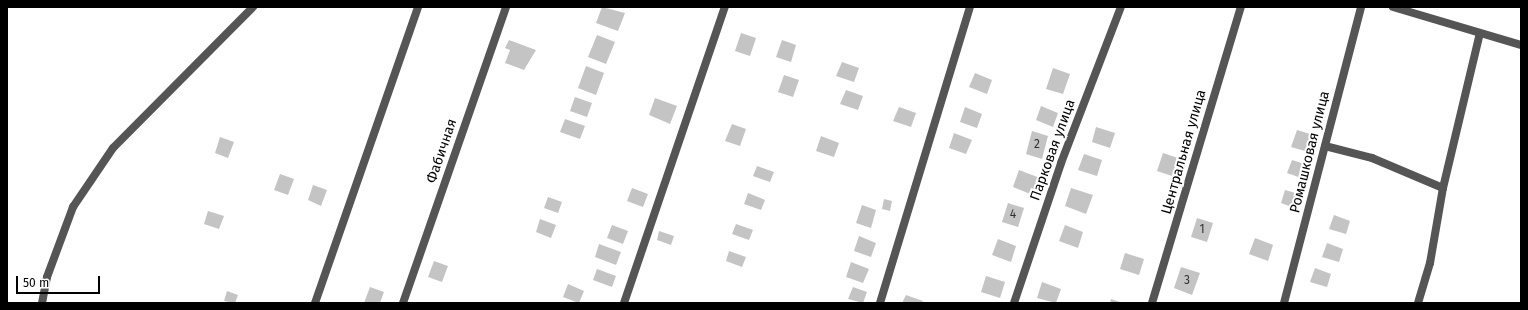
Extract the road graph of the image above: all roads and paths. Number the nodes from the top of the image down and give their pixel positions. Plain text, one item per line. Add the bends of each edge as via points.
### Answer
1 (253, 7) edge
2 (418, 7) edge
3 (506, 7) edge
4 (725, 7) edge
5 (970, 7) edge
6 (1121, 7) edge
7 (1240, 7) edge
8 (1361, 7) edge
9 (1393, 7) edge
10 (1480, 33) junction
11 (1521, 45) edge
12 (1325, 146) junction
13 (1443, 188) junction
14 (42, 303) edge
15 (315, 303) edge
16 (403, 303) edge
17 (624, 303) edge
18 (880, 303) edge
19 (1014, 303) edge
20 (1152, 303) edge
21 (1284, 303) edge
22 (1418, 303) edge

1 - 14 street via 113,148 73,207
2 - 15 street
3 - 16 street, Фабичная
4 - 17 street
5 - 18 street
6 - 19 street, Парковая улица via 1061,163
7 - 20 street, Центральная улица
8 - 12 street, Ромашковая улица
9 - 10 street
10 - 11 street
10 - 13 street
12 - 13 street via 1372,158
12 - 21 street, Ромашковая улица
13 - 22 street via 1430,263

